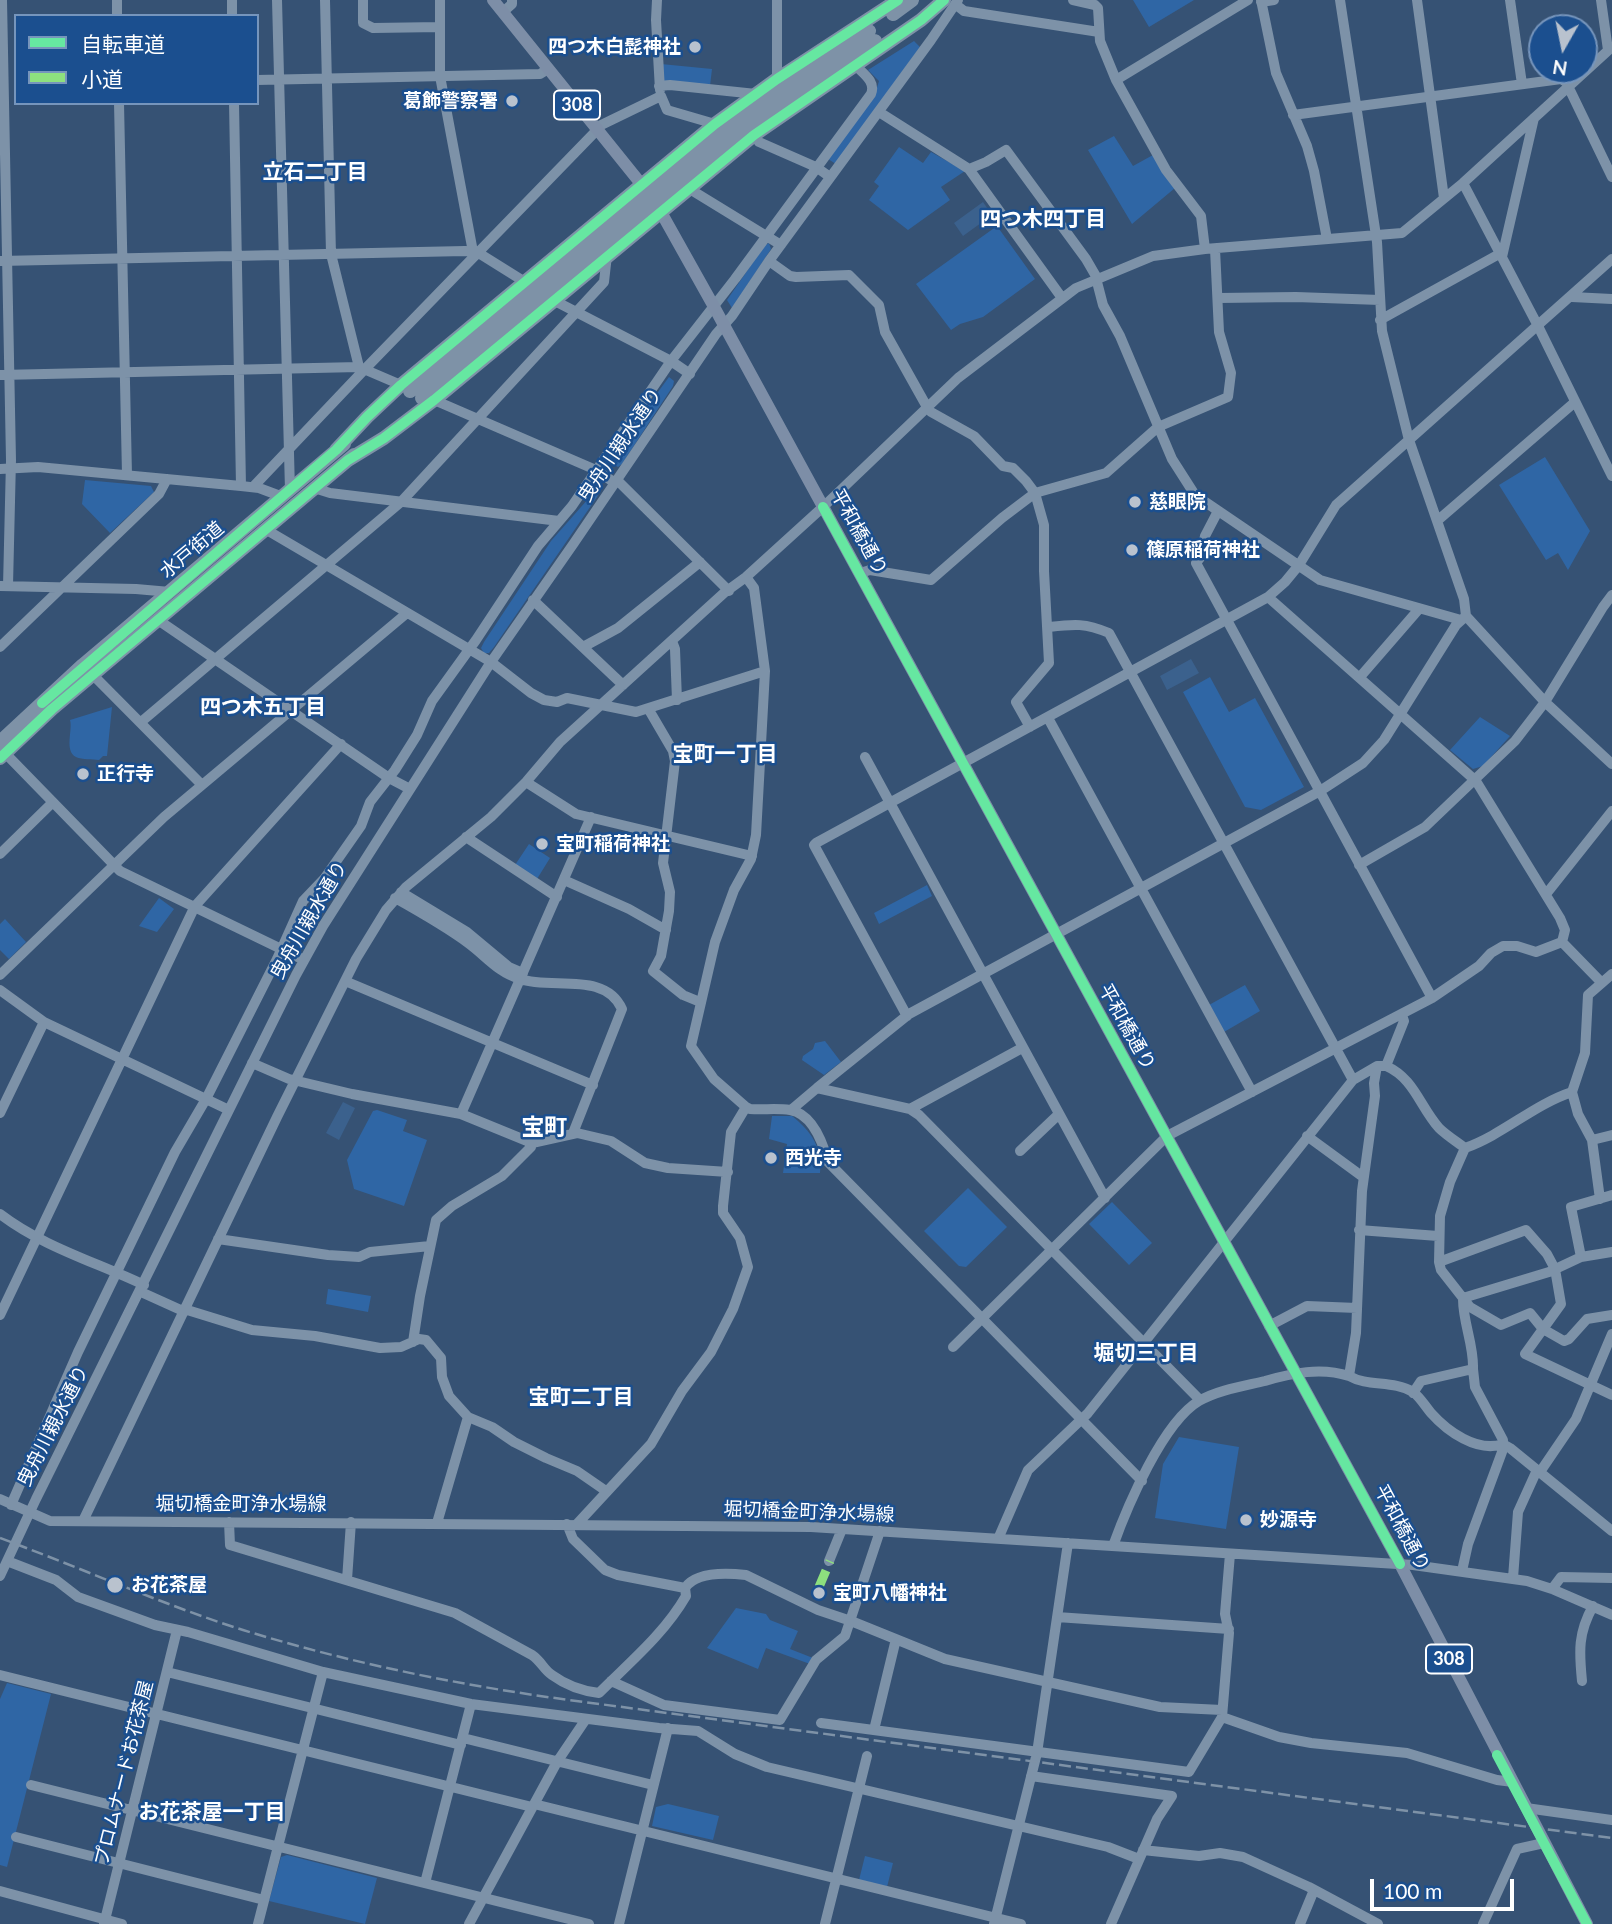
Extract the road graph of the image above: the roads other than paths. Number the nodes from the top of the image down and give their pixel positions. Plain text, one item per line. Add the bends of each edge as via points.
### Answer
1 (2, 0) edge
2 (277, 0) edge
3 (325, 0) edge
4 (363, 0) edge
5 (440, 0) edge
6 (493, 0) edge
7 (512, 0) edge
8 (657, 0) edge
9 (777, 0) edge
10 (898, 0) edge
11 (912, 0) edge
12 (1073, 0) edge
13 (1248, 0) edge
14 (1340, 0) edge
15 (1417, 0) edge
16 (1510, 0) edge
17 (1601, 0) edge
18 (950, 1) edge
19 (1265, 1) edge
20 (503, 12) junction
21 (440, 26) junction
22 (1099, 32) junction
23 (872, 36) junction
24 (1610, 49) edge
25 (856, 66) junction
26 (548, 69) junction
27 (440, 76) junction
28 (279, 79) junction
29 (326, 79) junction
30 (777, 79) junction
31 (259, 80) edge
32 (1116, 80) junction
33 (1522, 84) junction
34 (1528, 84) edge
35 (1564, 84) edge
36 (1566, 84) edge
37 (2, 86) edge
38 (660, 91) junction
39 (756, 93) junction
40 (1430, 96) junction
41 (119, 105) edge
42 (234, 105) edge
43 (1354, 106) junction
44 (879, 112) junction
45 (1295, 115) junction
46 (1534, 118) junction
47 (715, 124) junction
48 (596, 129) junction
49 (754, 135) junction
50 (816, 167) junction
51 (969, 169) junction
52 (830, 177) junction
53 (1612, 177) edge
54 (1463, 183) junction
55 (642, 185) junction
56 (688, 188) junction
57 (1444, 198) junction
58 (661, 211) junction
59 (766, 236) junction
60 (1375, 237) junction
61 (1327, 239) junction
62 (781, 245) junction
63 (1210, 249) junction
64 (475, 252) junction
65 (331, 254) junction
66 (283, 255) junction
67 (607, 255) junction
68 (1501, 255) junction
69 (237, 256) junction
70 (122, 258) junction
71 (1612, 259) edge
72 (4, 261) edge
73 (769, 261) junction
74 (1097, 278) junction
75 (524, 282) junction
76 (1572, 297) junction
77 (1062, 298) junction
78 (1219, 298) junction
79 (1612, 299) edge
80 (553, 300) junction
81 (1380, 300) junction
82 (713, 305) junction
83 (575, 313) junction
84 (1380, 320) junction
85 (724, 325) junction
86 (1538, 326) junction
87 (671, 360) junction
88 (286, 369) junction
89 (361, 369) junction
90 (239, 370) junction
91 (124, 373) junction
92 (690, 374) junction
93 (5, 375) edge
94 (417, 393) junction
95 (1575, 402) junction
96 (926, 407) junction
97 (478, 419) junction
98 (1158, 427) junction
99 (1409, 440) junction
100 (288, 452) junction
101 (5, 469) edge
102 (596, 470) junction
103 (127, 475) junction
104 (1612, 476) edge
105 (167, 479) junction
106 (616, 481) junction
107 (241, 485) junction
108 (253, 487) junction
109 (314, 488) junction
110 (286, 493) junction
111 (1035, 493) junction
112 (401, 502) junction
113 (823, 507) junction
114 (1218, 511) junction
115 (559, 521) junction
116 (1437, 521) junction
117 (265, 529) junction
118 (700, 562) junction
119 (1299, 565) junction
120 (329, 566) junction
121 (860, 573) junction
122 (746, 577) junction
123 (4, 586) edge
124 (62, 587) junction
125 (729, 591) junction
126 (170, 592) junction
127 (188, 593) junction
128 (1612, 595) edge
129 (1268, 597) junction
130 (534, 600) junction
131 (1419, 609) junction
132 (161, 611) junction
133 (407, 613) junction
134 (1463, 618) junction
135 (1227, 620) junction
136 (1049, 628) junction
137 (672, 641) junction
138 (583, 646) junction
139 (0, 647) edge
140 (468, 650) junction
141 (217, 659) junction
142 (491, 662) junction
143 (765, 671) junction
144 (1132, 672) junction
145 (93, 675) junction
146 (1360, 677) junction
147 (623, 685) junction
148 (677, 700) junction
149 (1545, 702) junction
150 (602, 705) junction
151 (649, 710) junction
152 (291, 711) junction
153 (1402, 714) junction
154 (1048, 718) junction
155 (141, 722) junction
156 (1030, 727) junction
157 (341, 744) junction
158 (2, 751) edge
159 (865, 757) dead end
160 (964, 764) junction
161 (1612, 764) edge
162 (389, 778) junction
163 (1476, 781) junction
164 (526, 782) junction
165 (202, 785) junction
166 (410, 789) junction
167 (1320, 791) junction
168 (52, 803) junction
169 (890, 804) junction
170 (1612, 811) edge
171 (591, 817) junction
172 (666, 834) junction
173 (466, 837) junction
174 (1224, 843) junction
175 (0, 854) edge
176 (752, 856) junction
177 (1359, 864) junction
178 (113, 865) junction
179 (564, 880) junction
180 (1141, 888) junction
181 (1547, 893) junction
182 (398, 895) junction
183 (557, 897) junction
184 (195, 906) junction
185 (666, 930) junction
186 (1056, 934) junction
187 (1562, 942) junction
188 (281, 948) junction
189 (304, 960) junction
190 (983, 974) junction
191 (1612, 974) edge
192 (0, 975) edge
193 (521, 976) junction
194 (345, 981) junction
195 (1601, 982) junction
196 (0, 990) edge
197 (1432, 998) junction
198 (700, 1002) junction
199 (1402, 1014) junction
200 (907, 1016) junction
201 (44, 1022) junction
202 (493, 1042) junction
203 (1022, 1048) junction
204 (1336, 1048) junction
205 (122, 1059) junction
206 (252, 1063) junction
207 (1382, 1066) junction
208 (295, 1080) junction
209 (1353, 1080) junction
210 (593, 1084) junction
211 (817, 1088) junction
212 (1252, 1092) junction
213 (1572, 1092) junction
214 (206, 1099) junction
215 (746, 1107) junction
216 (910, 1109) junction
217 (229, 1110) junction
218 (791, 1110) junction
219 (0, 1113) edge
220 (461, 1114) junction
221 (1059, 1114) junction
222 (573, 1133) junction
223 (1612, 1135) edge
224 (1167, 1136) junction
225 (1307, 1136) junction
226 (1592, 1140) junction
227 (532, 1143) junction
228 (1465, 1148) junction
229 (1020, 1151) dead end
230 (728, 1172) junction
231 (1363, 1177) junction
232 (1612, 1195) edge
233 (1105, 1198) junction
234 (1600, 1199) junction
235 (0, 1214) edge
236 (1359, 1230) junction
237 (1438, 1236) junction
238 (37, 1239) junction
239 (218, 1239) junction
240 (1224, 1242) junction
241 (430, 1246) junction
242 (1052, 1250) junction
243 (1612, 1252) edge
244 (1581, 1257) junction
245 (1439, 1262) junction
246 (1555, 1269) junction
247 (117, 1272) junction
248 (142, 1288) junction
249 (1463, 1298) junction
250 (1357, 1308) junction
251 (183, 1310) junction
252 (0, 1315) edge
253 (1612, 1315) edge
254 (983, 1318) junction
255 (1269, 1326) junction
256 (1542, 1329) junction
257 (1612, 1334) edge
258 (413, 1342) junction
259 (1143, 1342) junction
260 (953, 1347) dead end
261 (1473, 1369) junction
262 (1295, 1373) junction
263 (1349, 1376) junction
264 (1591, 1386) junction
265 (1413, 1393) junction
266 (1612, 1395) edge
267 (1200, 1400) junction
268 (468, 1418) junction
269 (1082, 1419) junction
270 (1503, 1444) junction
271 (1538, 1471) junction
272 (1142, 1481) junction
273 (606, 1491) junction
274 (0, 1499) edge
275 (11, 1505) junction
276 (29, 1513) junction
277 (83, 1521) junction
278 (229, 1522) junction
279 (351, 1522) junction
280 (437, 1523) junction
281 (572, 1524) junction
282 (842, 1529) junction
283 (880, 1531) junction
284 (1612, 1531) edge
285 (998, 1539) junction
286 (1068, 1544) junction
287 (1113, 1546) junction
288 (1230, 1554) junction
289 (7, 1561) junction
290 (829, 1561) dead end
291 (1400, 1564) junction
292 (1462, 1571) junction
293 (0, 1576) edge
294 (1513, 1578) junction
295 (1612, 1578) edge
296 (347, 1580) junction
297 (685, 1588) junction
298 (1552, 1589) junction
299 (1593, 1606) junction
300 (1612, 1615) edge
301 (1058, 1617) junction
302 (851, 1621) junction
303 (1229, 1629) junction
304 (177, 1630) junction
305 (896, 1639) junction
306 (167, 1672) junction
307 (323, 1672) junction
308 (0, 1675) edge
309 (611, 1681) junction
310 (1582, 1681) dead end
311 (1048, 1683) junction
312 (471, 1704) junction
313 (314, 1709) junction
314 (1222, 1714) junction
315 (156, 1715) junction
316 (586, 1719) junction
317 (821, 1723) dead end
318 (668, 1728) junction
319 (874, 1730) junction
320 (462, 1742) junction
321 (303, 1751) junction
322 (1037, 1753) junction
323 (867, 1756) dead end
324 (557, 1762) junction
325 (1031, 1776) junction
326 (1513, 1782) junction
327 (31, 1785) dead end
328 (653, 1785) junction
329 (451, 1788) junction
330 (859, 1789) junction
331 (533, 1805) junction
332 (1526, 1808) junction
333 (132, 1811) junction
334 (1612, 1820) edge
335 (1018, 1826) junction
336 (642, 1830) junction
337 (16, 1837) dead end
338 (1544, 1843) junction
339 (278, 1846) junction
340 (1141, 1855) junction
341 (119, 1863) junction
342 (836, 1879) junction
343 (425, 1883) junction
344 (1314, 1890) junction
345 (0, 1891) edge
346 (483, 1897) junction
347 (264, 1900) junction
348 (995, 1921) edge
349 (105, 1922) edge
350 (122, 1924) edge
351 (258, 1924) edge
352 (469, 1924) edge
353 (589, 1924) edge
354 (619, 1924) edge
355 (825, 1924) edge
356 (1020, 1924) edge
357 (1111, 1924) edge
358 (1300, 1924) edge
359 (1378, 1924) edge
360 (1483, 1924) edge
361 (1587, 1924) edge

1 - 37 street
2 - 28 street
3 - 29 street
4 - 21 street via 363,23 373,28
5 - 21 street
6 - 20 main road, 平和橋通り / 308
7 - 20 street
8 - 38 street
9 - 30 street
10 - 30 highway
11 - 23 highway, 水戸街道
12 - 22 street via 1098,8
13 - 32 street
14 - 43 street
15 - 40 street
16 - 33 street
17 - 24 street
18 - 22 street via 964,11
18 - 23 highway, 水戸街道
18 - 25 highway
18 - 44 street, 曳舟川親水通り
19 - 45 street via 1276,73
20 - 26 main road, 平和橋通り / 308
21 - 27 street
22 - 32 street
23 - 94 highway, 水戸街道, bridge via 770,98 706,145
25 - 49 highway
25 - 50 street via 873,88
26 - 27 street via 540,74
26 - 48 main road, 平和橋通り / 308
27 - 29 street
27 - 64 street
28 - 29 street
28 - 31 street
28 - 66 street
29 - 65 street
30 - 39 highway
32 - 63 street via 1166,170 1201,216
33 - 34 street
33 - 40 street
35 - 46 street
36 - 53 street
37 - 72 street
38 - 39 street via 670,85
38 - 47 street via 670,112
38 - 48 street
39 - 47 highway
40 - 43 street
40 - 57 street
41 - 70 street
42 - 69 street
43 - 45 street
43 - 60 street
44 - 51 street
44 - 52 street, 曳舟川親水通り
45 - 61 street via 1314,171
46 - 54 street
46 - 68 street
47 - 55 highway
48 - 55 main road, 平和橋通り / 308
48 - 64 street
49 - 50 street via 759,142
49 - 56 highway
50 - 52 street
50 - 59 street
51 - 74 street via 1006,150
51 - 77 street
52 - 62 street, 曳舟川親水通り
54 - 57 street
54 - 68 street
55 - 58 main road, 平和橋通り / 308
55 - 75 highway
56 - 58 highway
56 - 59 street
57 - 60 street via 1408,230
58 - 67 highway
58 - 82 main road, 平和橋通り / 308
59 - 62 street
59 - 82 street
60 - 61 street
60 - 81 street
61 - 63 street
62 - 73 street, 曳舟川親水通り
63 - 74 street via 1147,258
63 - 78 street
64 - 65 street
64 - 75 street
64 - 89 street
65 - 66 street
65 - 89 street
66 - 69 street
66 - 88 street
67 - 80 highway
67 - 83 street via 604,282
68 - 84 street
68 - 86 street
69 - 70 street
69 - 90 street
70 - 72 street
70 - 91 street
71 - 76 street
72 - 93 street
73 - 85 street, 曳舟川親水通り
73 - 96 street via 796,277 849,275 879,305 885,332
74 - 77 street
74 - 98 street via 1103,305
75 - 94 highway
76 - 79 street
76 - 86 street
77 - 96 street
78 - 81 street
78 - 98 street via 1219,332 1231,373 1228,397
80 - 83 street
80 - 94 highway
81 - 84 street
82 - 85 main road, 平和橋通り / 308
82 - 87 street
83 - 87 street
83 - 97 street
84 - 99 street
85 - 92 street, 曳舟川親水通り
85 - 113 main road, 平和橋通り / 308
86 - 95 street
86 - 99 street
87 - 92 street
87 - 102 street
88 - 89 street
88 - 90 street
88 - 100 street
89 - 94 street
89 - 100 street
90 - 91 street
90 - 107 street
91 - 93 street
91 - 103 street
92 - 106 street, 曳舟川親水通り
93 - 101 street
94 - 97 street
94 - 109 highway, 水戸街道
94 - 110 highway, 水戸街道 via 336,450
95 - 104 street
95 - 116 street
96 - 111 street via 974,436
96 - 113 street
97 - 102 street
97 - 112 street
98 - 111 street via 1106,472
98 - 114 street via 1189,488
99 - 116 street
99 - 119 street via 1336,505
100 - 108 street
100 - 110 street
101 - 103 street via 38,467
101 - 123 street
102 - 106 street
102 - 115 street
103 - 105 street
105 - 107 street
105 - 124 street via 159,494
106 - 118 street
106 - 130 street, 曳舟川親水通り
107 - 108 street
108 - 110 street
109 - 112 street
109 - 117 highway, 水戸街道
110 - 126 highway, 水戸街道
111 - 121 street via 931,580 870,570
111 - 136 street via 1044,525
112 - 115 street
112 - 120 street
113 - 121 main road, 平和橋通り / 308
113 - 122 street
114 - 119 street
114 - 135 street via 1196,563
115 - 140 street
116 - 134 street via 1464,599
117 - 120 street
117 - 127 highway, 水戸街道
118 - 125 street
118 - 138 street via 618,628
119 - 129 street
119 - 131 street via 1320,580
120 - 133 street
120 - 141 street
121 - 160 main road, 平和橋通り / 308
122 - 125 street
122 - 143 street via 754,588
123 - 124 street
124 - 126 street
124 - 139 street
125 - 137 street
126 - 127 highway
126 - 132 highway
127 - 132 highway, 水戸街道
128 - 149 street
129 - 135 street
129 - 146 street
130 - 138 street
130 - 142 street, 曳舟川親水通り
131 - 134 street
131 - 146 street
132 - 141 street
132 - 145 highway, 水戸街道
132 - 158 highway, 水戸街道 via 83,665
133 - 140 street
133 - 152 street
134 - 149 street
134 - 153 street
135 - 144 street
135 - 167 street
136 - 144 street via 1078,623 1109,633
136 - 156 street via 1049,663 1016,702
137 - 147 street
137 - 148 street
138 - 147 street
140 - 142 street
140 - 162 street via 432,701
141 - 152 street
141 - 155 street
142 - 150 street via 544,699
142 - 166 street, 曳舟川親水通り
143 - 148 street
143 - 176 street
144 - 154 street
144 - 174 street
145 - 155 street
145 - 158 highway, 水戸街道
146 - 153 street
147 - 150 street
148 - 151 street
149 - 161 street
149 - 163 street
150 - 151 street
150 - 164 street
151 - 172 street via 675,761
152 - 157 street
152 - 165 street
153 - 163 street
153 - 167 street via 1363,763
154 - 156 street
154 - 180 street
155 - 165 street
156 - 160 street
157 - 162 street
157 - 184 street
158 - 168 street
159 - 169 street
160 - 169 street
160 - 186 main road, 平和橋通り / 308
162 - 166 street
162 - 188 street via 324,880 303,901
163 - 177 street via 1425,827
163 - 181 street
164 - 171 street via 576,814
164 - 173 street
165 - 178 street
166 - 189 street, 曳舟川親水通り
167 - 174 street
167 - 177 street
168 - 175 street
168 - 178 street
169 - 190 street
169 - 200 street via 814,845
170 - 181 street
171 - 172 street
171 - 179 street
172 - 176 street
172 - 185 street via 663,863 670,892
173 - 182 street
173 - 183 street
174 - 180 street
174 - 204 street
176 - 198 street via 715,942
177 - 197 street
178 - 184 street
178 - 192 street
179 - 183 street
179 - 185 street
180 - 186 street
180 - 212 street
181 - 187 street via 1565,930
182 - 193 street via 467,932
182 - 194 street via 368,937
183 - 193 street
184 - 188 street
184 - 205 street
185 - 198 street via 653,971 683,995
186 - 190 street
186 - 224 main road, 平和橋通り / 308
187 - 195 street
187 - 197 street via 1536,952 1503,946
188 - 189 street
188 - 214 street
189 - 206 street, 曳舟川親水通り
190 - 200 street
190 - 203 street
191 - 195 street
193 - 202 street
193 - 210 street via 606,990 621,1005
194 - 202 street
194 - 208 street
195 - 213 street via 1588,995 1585,1053
196 - 201 street
197 - 199 street
198 - 215 street via 691,1046 714,1079
199 - 204 street
199 - 207 street via 1404,1021
200 - 211 street
201 - 205 street
201 - 219 street
202 - 210 street
202 - 220 street
203 - 216 street
203 - 221 street
204 - 209 street
204 - 212 street
205 - 214 street
205 - 238 street
206 - 208 street
206 - 217 street, 曳舟川親水通り
207 - 209 street
207 - 228 street via 1399,1074 1439,1128
207 - 231 street
208 - 220 street
208 - 239 street
209 - 225 street
210 - 222 street
211 - 216 street
211 - 218 street
212 - 224 street
213 - 226 street
213 - 228 street via 1548,1100 1487,1140
214 - 217 street
214 - 247 street
215 - 218 street
215 - 230 street via 731,1132
216 - 242 street
217 - 248 street, 曳舟川親水通り
218 - 254 street via 820,1136 828,1162
220 - 227 street
221 - 229 street
221 - 233 street
222 - 227 street
222 - 230 street via 611,1141 645,1163
223 - 226 street
224 - 233 street
224 - 240 main road, 平和橋通り / 308
225 - 231 street
225 - 240 street
226 - 234 street
227 - 241 street via 502,1176 436,1220
228 - 237 street via 1446,1195
230 - 273 street via 723,1213 740,1238 748,1266 739,1296 711,1352 651,1444
231 - 236 street
232 - 234 street
233 - 242 street
234 - 244 street via 1571,1207
235 - 238 street
236 - 237 street
236 - 250 street
237 - 245 street
238 - 247 street
238 - 252 street
239 - 241 street via 359,1257
239 - 251 street
240 - 255 main road, 平和橋通り / 308
240 - 259 street
241 - 258 street
242 - 254 street
242 - 259 street
243 - 244 street
244 - 246 street
245 - 246 street via 1526,1230
245 - 249 street
246 - 249 street
246 - 256 street via 1561,1304
247 - 248 street
247 - 275 street
248 - 251 street
248 - 276 street, 曳舟川親水通り
249 - 256 street via 1501,1325 1530,1313
249 - 261 street
250 - 255 street via 1307,1307
250 - 263 street
251 - 258 street via 252,1330 380,1348
251 - 277 street
253 - 256 street via 1587,1320 1569,1339
254 - 260 street
254 - 269 street
255 - 262 main road, 平和橋通り / 308
256 - 264 street via 1525,1354
257 - 264 street
258 - 268 street via 426,1340 439,1353 444,1386
259 - 267 street
259 - 269 street
261 - 265 street via 1422,1381
261 - 270 street via 1475,1387
262 - 263 street
262 - 267 street
262 - 291 main road, 平和橋通り / 308
263 - 265 street
264 - 266 street
264 - 271 street via 1576,1419
265 - 270 street via 1454,1435 1478,1444
267 - 272 street via 1177,1422
268 - 273 street via 577,1471
268 - 280 street
269 - 272 street
269 - 285 street via 1028,1470
270 - 271 street
270 - 292 street
271 - 284 street
271 - 294 street via 1518,1512
272 - 287 street
273 - 281 street
274 - 275 street, 堀切橋金町浄水場線
275 - 276 street, 堀切橋金町浄水場線
276 - 277 street, 堀切橋金町浄水場線 via 50,1521
276 - 289 street, 曳舟川親水通り
277 - 278 street, 堀切橋金町浄水場線
278 - 279 street, 堀切橋金町浄水場線
278 - 296 street via 230,1545
279 - 280 street, 堀切橋金町浄水場線
279 - 296 street
280 - 281 street, 堀切橋金町浄水場線
281 - 282 street, 堀切橋金町浄水場線
281 - 297 street via 573,1539 605,1570
282 - 283 street, 堀切橋金町浄水場線
282 - 290 street
283 - 285 street, 堀切橋金町浄水場線
283 - 302 street
285 - 286 street, 堀切橋金町浄水場線
286 - 287 street, 堀切橋金町浄水場線
286 - 301 street
287 - 288 street, 堀切橋金町浄水場線
288 - 291 street, 堀切橋金町浄水場線
288 - 303 street via 1225,1614
289 - 293 street, 曳舟川親水通り
289 - 304 street via 56,1580 78,1597
291 - 292 street, 堀切橋金町浄水場線
291 - 326 main road, 平和橋通り / 308
292 - 294 street, 堀切橋金町浄水場線
294 - 298 street, 堀切橋金町浄水場線
295 - 298 street via 1561,1577
296 - 309 street via 455,1613 532,1655 550,1674 578,1690 599,1693
297 - 302 street via 698,1577 746,1574
297 - 309 street via 680,1606
298 - 299 street, 堀切橋金町浄水場線
299 - 300 street, 堀切橋金町浄水場線
299 - 310 street via 1581,1633
301 - 303 street
301 - 311 street
302 - 305 street
302 - 309 street via 845,1636 816,1660 780,1720 664,1704
303 - 314 street
304 - 306 street, プロムナードお花茶屋
304 - 307 street
305 - 311 street via 944,1659
305 - 319 street
306 - 313 street
306 - 315 street, プロムナードお花茶屋
307 - 312 street
307 - 313 street
308 - 315 street
311 - 314 street via 1160,1707
311 - 322 street
312 - 316 street
312 - 320 street
313 - 320 street
313 - 321 street
314 - 322 street via 1189,1772
314 - 326 street via 1279,1737 1406,1753
315 - 321 street
315 - 333 street, プロムナードお花茶屋
316 - 318 street
316 - 324 street
317 - 319 street
318 - 328 street
318 - 330 street via 702,1732 749,1761
319 - 322 street
320 - 324 street
320 - 329 street
321 - 329 street
321 - 339 street
322 - 325 street
323 - 330 street
324 - 328 street
324 - 331 street
325 - 335 street
325 - 340 street via 1172,1796
326 - 332 main road, 平和橋通り / 308
327 - 333 street
328 - 336 street
329 - 331 street
329 - 343 street
330 - 335 street
330 - 342 street
331 - 336 street
331 - 346 street
332 - 334 street
332 - 338 main road, 平和橋通り / 308
333 - 339 street
333 - 341 street, プロムナードお花茶屋
335 - 340 street
335 - 348 street
336 - 342 street
336 - 354 street
337 - 341 street
338 - 360 street via 1517,1849
338 - 361 main road, 平和橋通り / 308
339 - 343 street
339 - 347 street
340 - 344 street via 1238,1856
340 - 357 street
341 - 347 street
341 - 349 street, プロムナードお花茶屋
342 - 348 street
342 - 355 street
343 - 346 street
344 - 358 street
344 - 359 street
345 - 349 street
346 - 352 street
346 - 353 street
347 - 351 street
348 - 356 street
349 - 350 street

